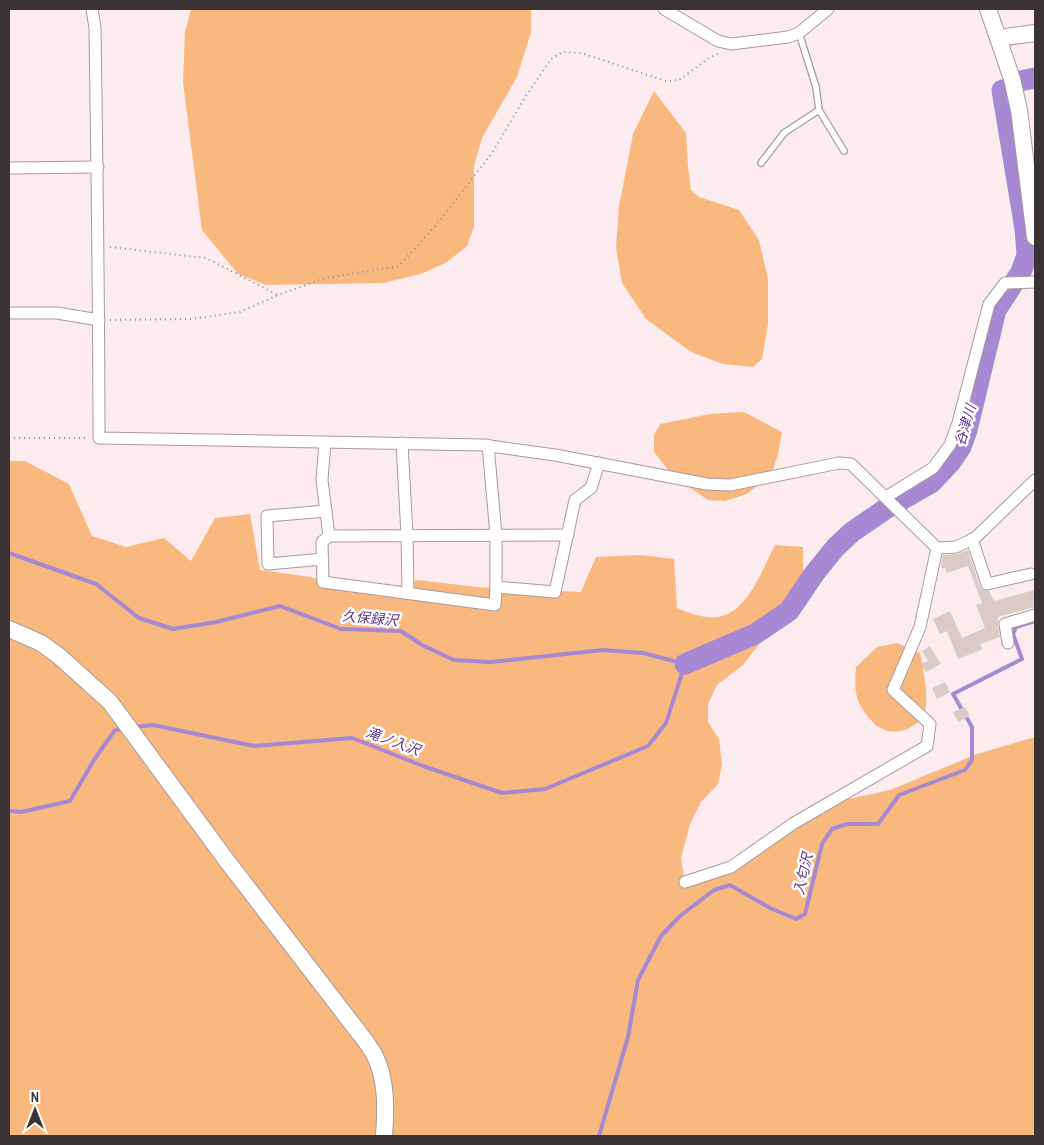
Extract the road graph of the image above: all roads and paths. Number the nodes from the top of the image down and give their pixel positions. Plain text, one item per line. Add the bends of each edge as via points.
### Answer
1 (92, 9) edge
2 (664, 9) edge
3 (828, 9) edge
4 (988, 9) edge
5 (799, 32) junction
6 (1035, 34) edge
7 (998, 38) junction
8 (731, 44) junction
9 (819, 110) junction
10 (844, 151) dead end
11 (761, 163) dead end
12 (98, 167) junction
13 (9, 168) edge
14 (1035, 237) edge
15 (97, 245) junction
16 (1035, 282) edge
17 (278, 295) junction
18 (9, 313) edge
19 (99, 320) junction
20 (9, 438) edge
21 (100, 438) junction
22 (325, 442) junction
23 (402, 443) junction
24 (488, 445) junction
25 (599, 464) junction
26 (1035, 480) edge
27 (886, 497) junction
28 (326, 511) junction
29 (407, 535) junction
30 (496, 535) junction
31 (568, 535) junction
32 (329, 536) junction
33 (972, 539) junction
34 (937, 548) junction
35 (323, 559) junction
36 (1031, 574) dead end
37 (496, 587) junction
38 (408, 593) junction
39 (1035, 615) edge
40 (9, 629) edge
41 (1008, 643) dead end
42 (685, 882) dead end
43 (384, 1136) edge

1 - 12 street
2 - 8 street via 718,41
3 - 5 street
4 - 7 street
5 - 8 street via 788,37
5 - 9 lane via 816,87
6 - 7 street
7 - 14 street via 1019,110
8 - 17 path via 679,80 666,82 581,53 562,52 551,59 492,153 437,224 399,266 325,278
9 - 10 lane
9 - 11 lane via 784,133
12 - 13 street
12 - 15 street
15 - 17 path via 206,258
15 - 19 street
16 - 27 street via 1005,283 989,304 950,445 932,468
17 - 19 path via 240,312 191,318
18 - 19 street via 57,313
19 - 21 street
20 - 21 path
21 - 22 street
22 - 23 street
22 - 28 street via 322,480
23 - 24 street
23 - 29 street
24 - 25 street
24 - 30 street
25 - 27 street via 707,484 730,485 839,463 851,464
25 - 31 street via 591,488 574,500
26 - 33 street
27 - 34 street
28 - 32 street
28 - 35 street via 267,516 268,564
29 - 30 street
29 - 32 street
29 - 38 street
30 - 31 street
30 - 37 street
31 - 37 street via 555,592
32 - 35 street via 322,542
33 - 34 street via 956,546
33 - 36 street via 987,584
34 - 42 street via 920,627 893,690 930,724 927,746 794,823 731,867
35 - 38 street via 324,582
37 - 38 street via 495,604
39 - 41 street via 1005,624
40 - 43 street via 41,643 110,702 227,862 360,1034 374,1054 382,1078 386,1108

